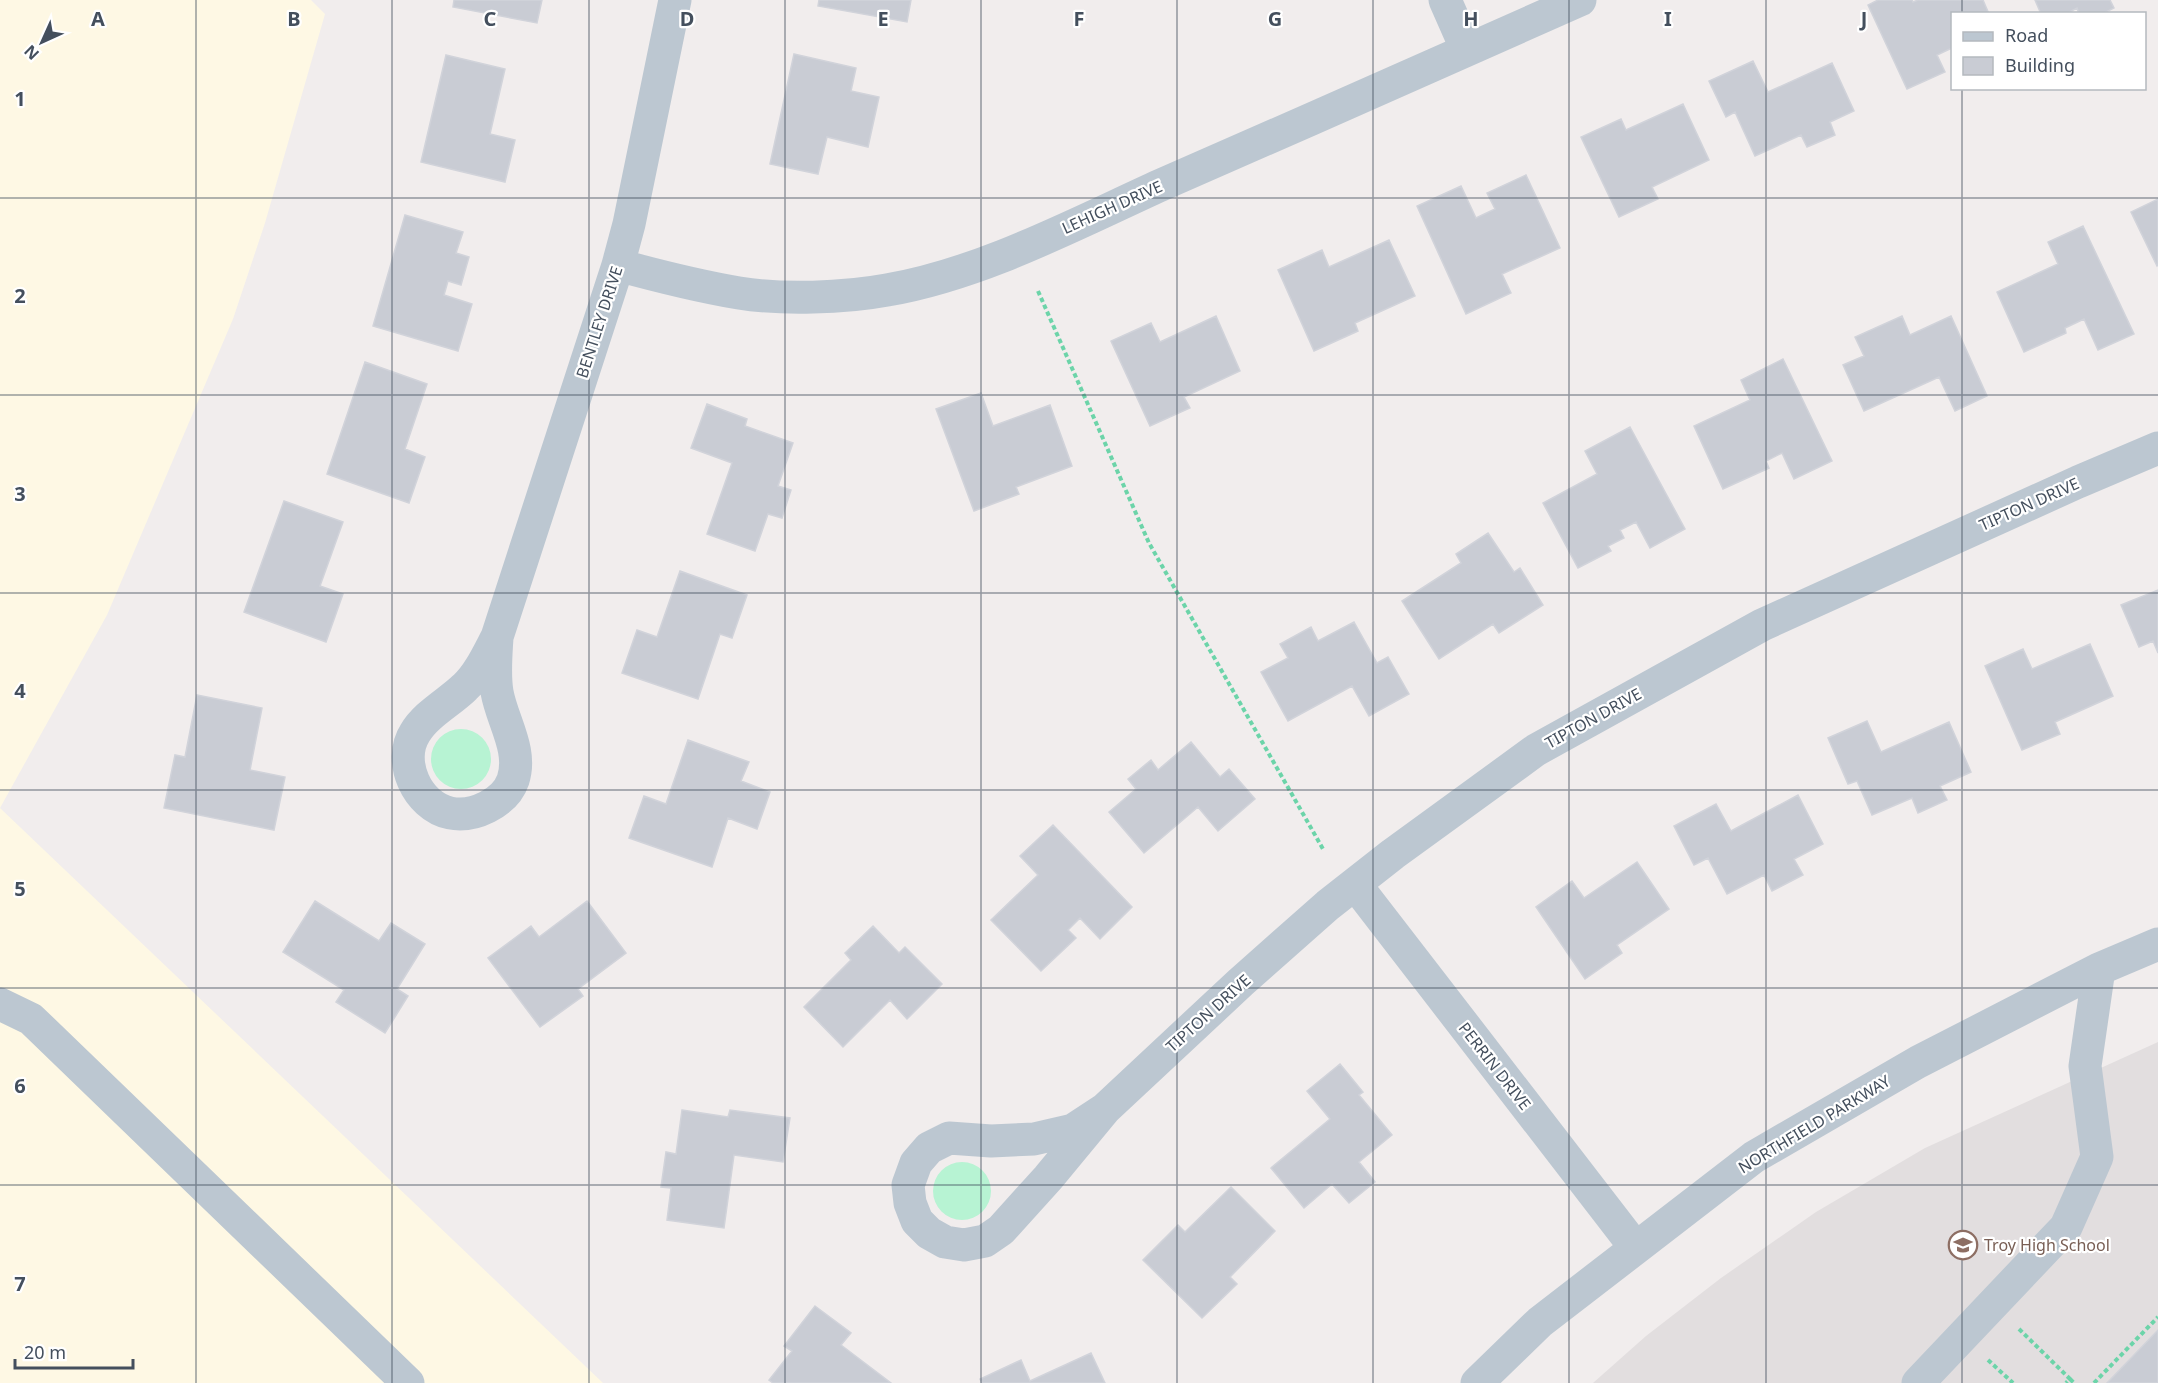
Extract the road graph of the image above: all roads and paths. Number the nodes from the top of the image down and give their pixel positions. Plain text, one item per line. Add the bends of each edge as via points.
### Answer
1 (675, 0) edge
2 (1445, 0) edge
3 (1580, 0) edge
4 (1467, 50) junction
5 (618, 265) junction
6 (1038, 291) dead end
7 (2158, 448) edge
8 (497, 637) junction
9 (1323, 849) dead end
10 (1355, 884) junction
11 (2158, 944) edge
12 (2099, 969) junction
13 (0, 1004) edge
14 (1105, 1109) junction
15 (1635, 1246) junction
16 (2158, 1317) edge
17 (2018, 1328) dead end
18 (1988, 1360) dead end
19 (2070, 1379) junction
20 (408, 1383) edge
21 (1478, 1383) edge
22 (1918, 1383) edge
23 (2013, 1383) edge
24 (2066, 1383) edge
25 (2074, 1383) edge
26 (2094, 1383) edge

1 - 5 street, BENTLEY DRIVE
2 - 4 street
3 - 4 street, LEHIGH DRIVE
4 - 5 street, LEHIGH DRIVE via 1042,238 914,285 885,291 781,296 741,293
5 - 8 street, BENTLEY DRIVE
6 - 9 path via 1149,543
7 - 10 street, TIPTON DRIVE via 1762,625 1536,750
8 - 8 street, BENTLEY DRIVE via 468,685 432,715 412,742 408,758 412,780 428,802 450,813 476,812 498,801 513,781 516,755 497,693
10 - 14 street, TIPTON DRIVE via 1241,982
10 - 15 street, PERRIN DRIVE
11 - 12 street, NORTHFIELD PARKWAY
12 - 15 street, NORTHFIELD PARKWAY via 1918,1062 1754,1157
12 - 22 street via 2085,1066 2097,1157 2066,1227
13 - 20 street via 31,1019
14 - 14 street, TIPTON DRIVE via 1073,1130 1023,1139 949,1138 929,1148 916,1163 908,1185 917,1221 945,1242 964,1245 985,1241 1001,1230
15 - 21 street, NORTHFIELD PARKWAY via 1540,1322
16 - 26 path
17 - 19 path
18 - 23 path
19 - 24 path
19 - 25 path

